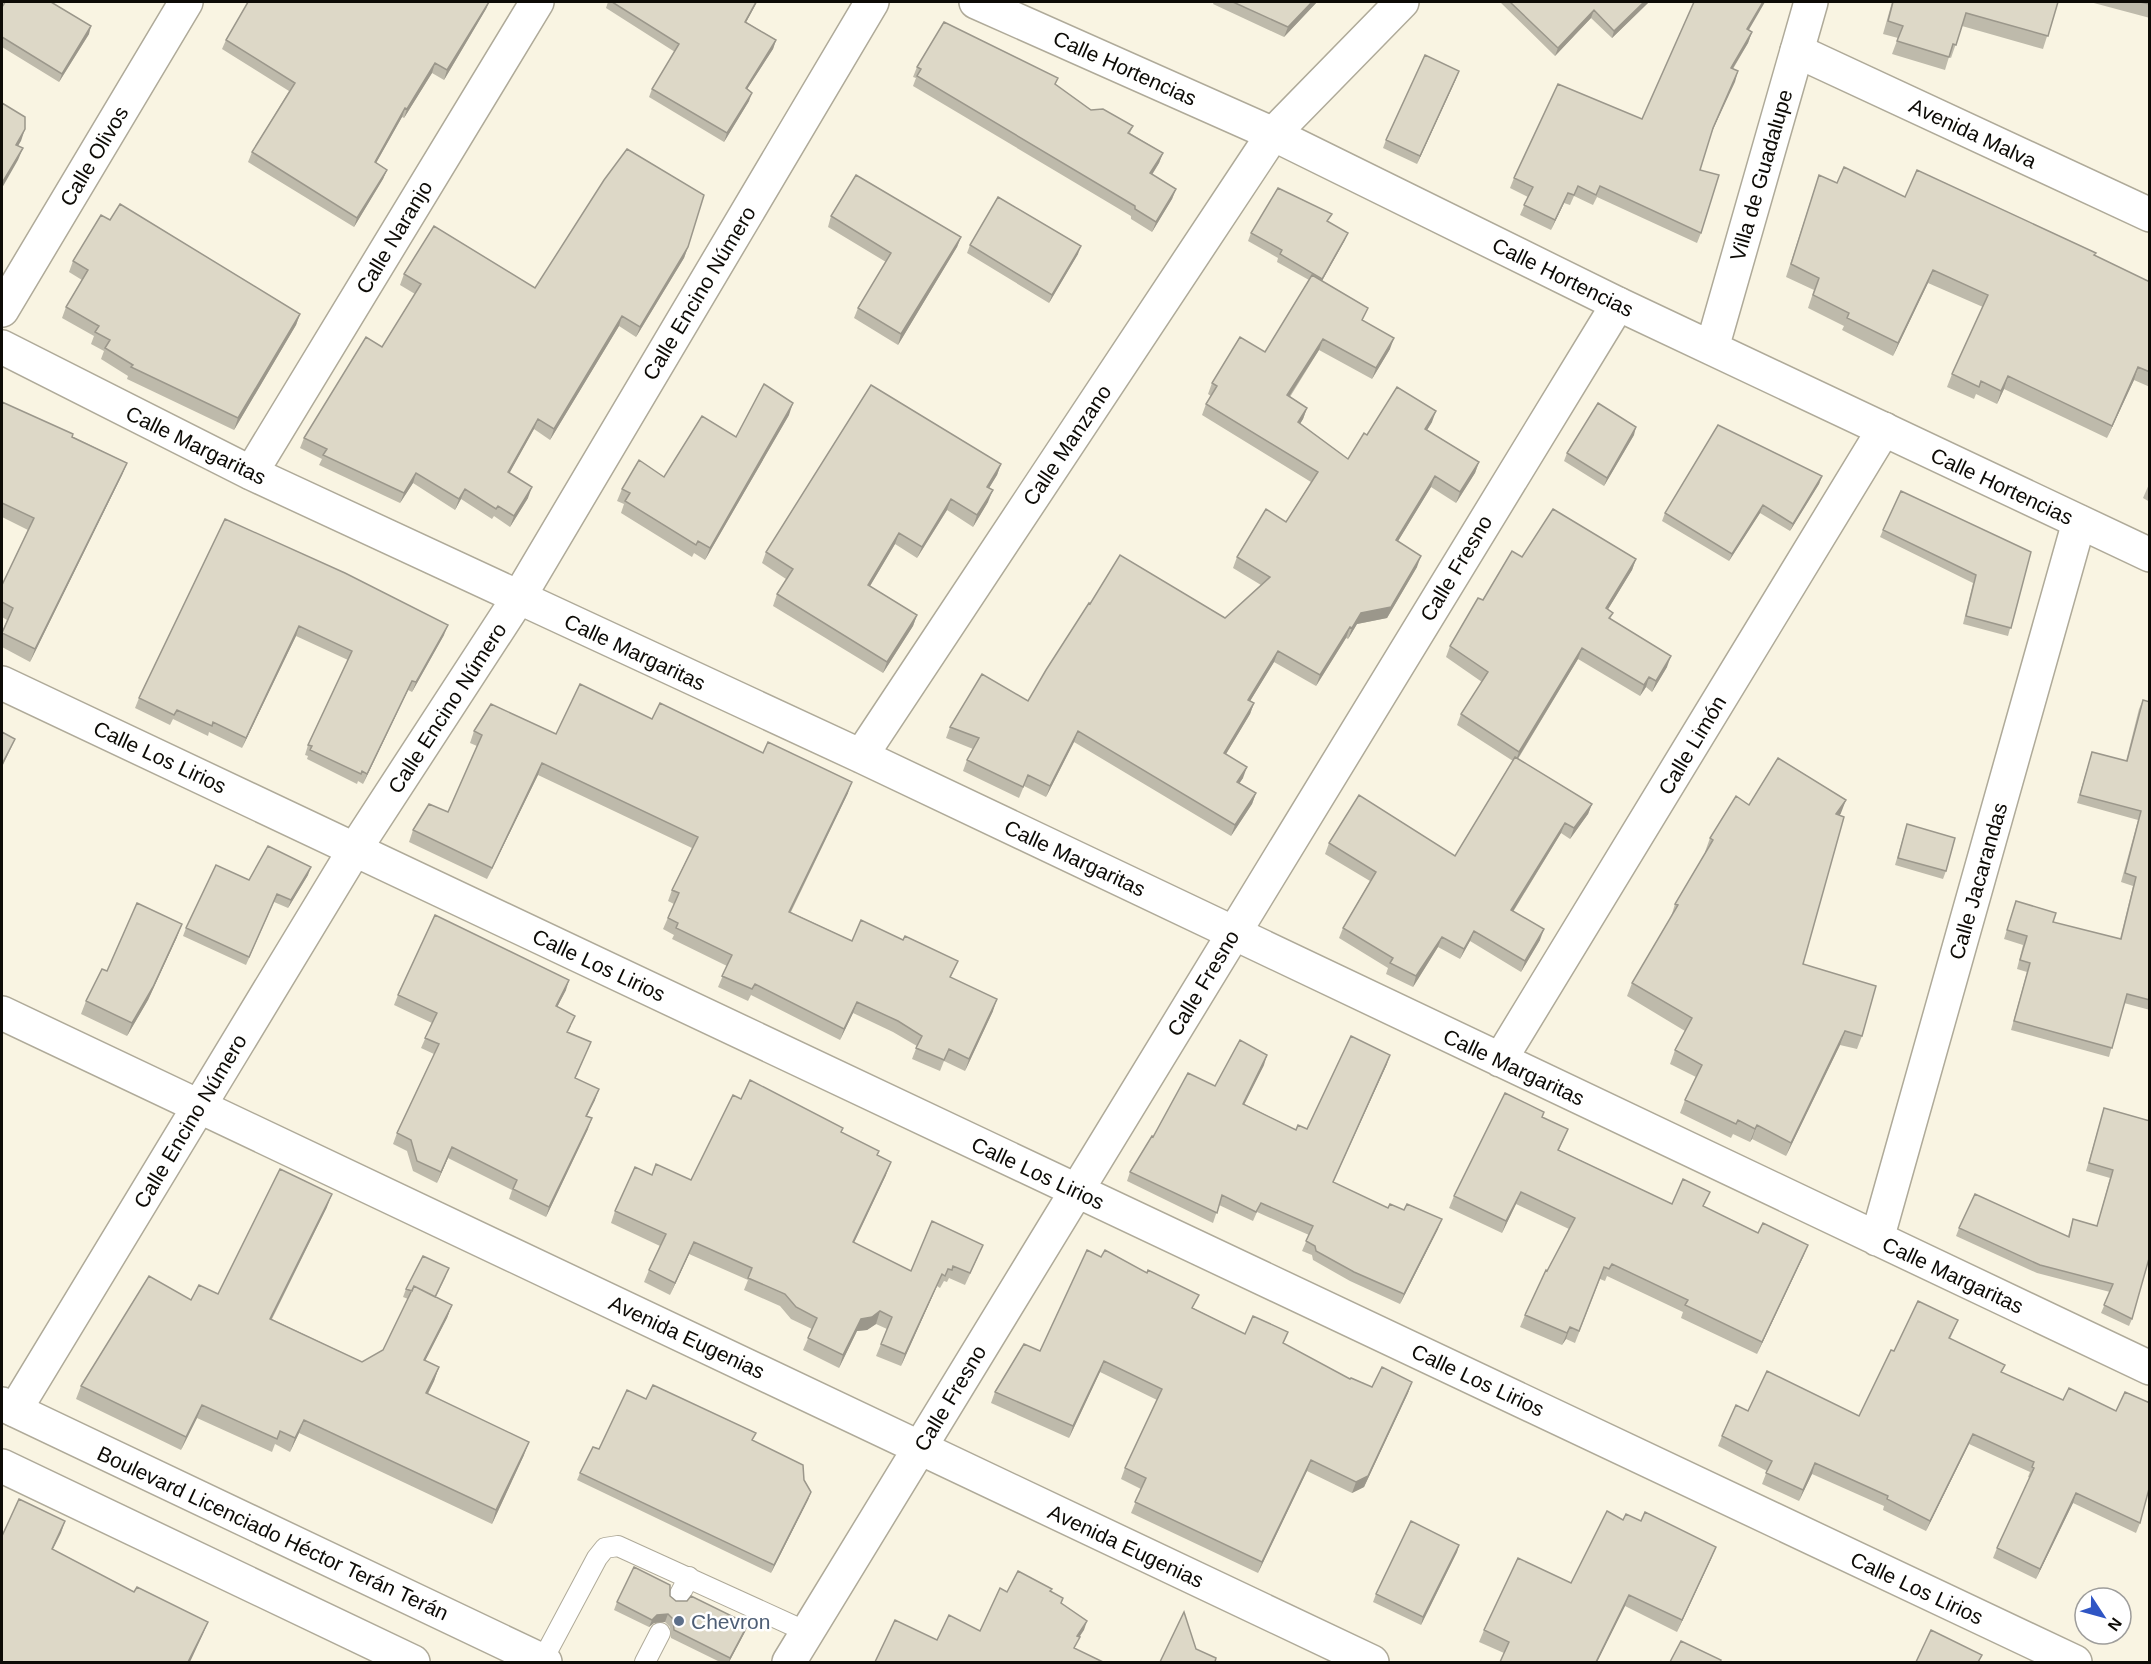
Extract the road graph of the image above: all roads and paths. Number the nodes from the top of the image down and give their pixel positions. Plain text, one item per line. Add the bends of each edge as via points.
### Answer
1 (186, 2) edge
2 (537, 2) edge
3 (872, 2) edge
4 (976, 2) edge
5 (1402, 2) edge
6 (1811, 2) edge
7 (1797, 51) junction
8 (1273, 134) junction
9 (2150, 215) edge
10 (1618, 304) junction
11 (2, 310) edge
12 (2, 347) edge
13 (1712, 348) junction
14 (1884, 429) junction
15 (251, 473) junction
16 (2079, 522) junction
17 (2150, 555) edge
18 (519, 597) junction
19 (2, 683) edge
20 (861, 756) junction
21 (355, 849) junction
22 (1233, 933) junction
23 (2, 1013) edge
24 (1500, 1060) junction
25 (200, 1106) junction
26 (1076, 1190) junction
27 (1877, 1239) junction
28 (2150, 1368) edge
29 (8, 1407) edge
30 (920, 1448) junction
31 (2, 1466) edge
32 (689, 1577) junction
33 (678, 1599) edge
34 (807, 1632) junction
35 (660, 1633) dead end
36 (413, 1662) edge
37 (543, 1662) edge
38 (645, 1662) edge
39 (789, 1662) edge
40 (1372, 1662) edge
41 (2075, 1662) edge

1 - 11 street, Calle Olivos
2 - 15 street, Calle Naranjo
3 - 18 street, Calle Encino Número
4 - 8 street, Calle Hortencias
5 - 8 street, Calle Manzano
6 - 7 street, Villa de Guadalupe
7 - 9 street, Avenida Malva
7 - 13 street, Villa de Guadalupe
8 - 10 street, Calle Hortencias
8 - 20 street, Calle Manzano
10 - 13 street, Calle Hortencias
10 - 22 street, Calle Fresno
12 - 15 street, Calle Margaritas
13 - 14 street, Calle Hortencias
14 - 16 street, Calle Hortencias
14 - 24 street, Calle Limón
15 - 18 street, Calle Margaritas
16 - 17 street, Calle Hortencias
16 - 27 street, Calle Jacarandas
18 - 20 street, Calle Margaritas
18 - 21 street, Calle Encino Número
19 - 21 street, Calle Los Lirios
20 - 22 street, Calle Margaritas
21 - 25 street, Calle Encino Número
21 - 26 street, Calle Los Lirios
22 - 24 street, Calle Margaritas
22 - 26 street, Calle Fresno
23 - 25 street, Avenida Eugenias
24 - 27 street, Calle Margaritas
25 - 29 street, Calle Encino Número
25 - 30 street, Avenida Eugenias
26 - 30 street, Calle Fresno
26 - 41 street, Calle Los Lirios
27 - 28 street, Calle Margaritas
29 - 37 street, Boulevard Licenciado Héctor Terán Terán
30 - 34 street, Calle Fresno
30 - 40 street, Avenida Eugenias
31 - 36 street
32 - 33 lane
32 - 34 lane
32 - 37 lane via 618,1546 605,1548
34 - 39 street, Calle Fresno
35 - 38 lane

